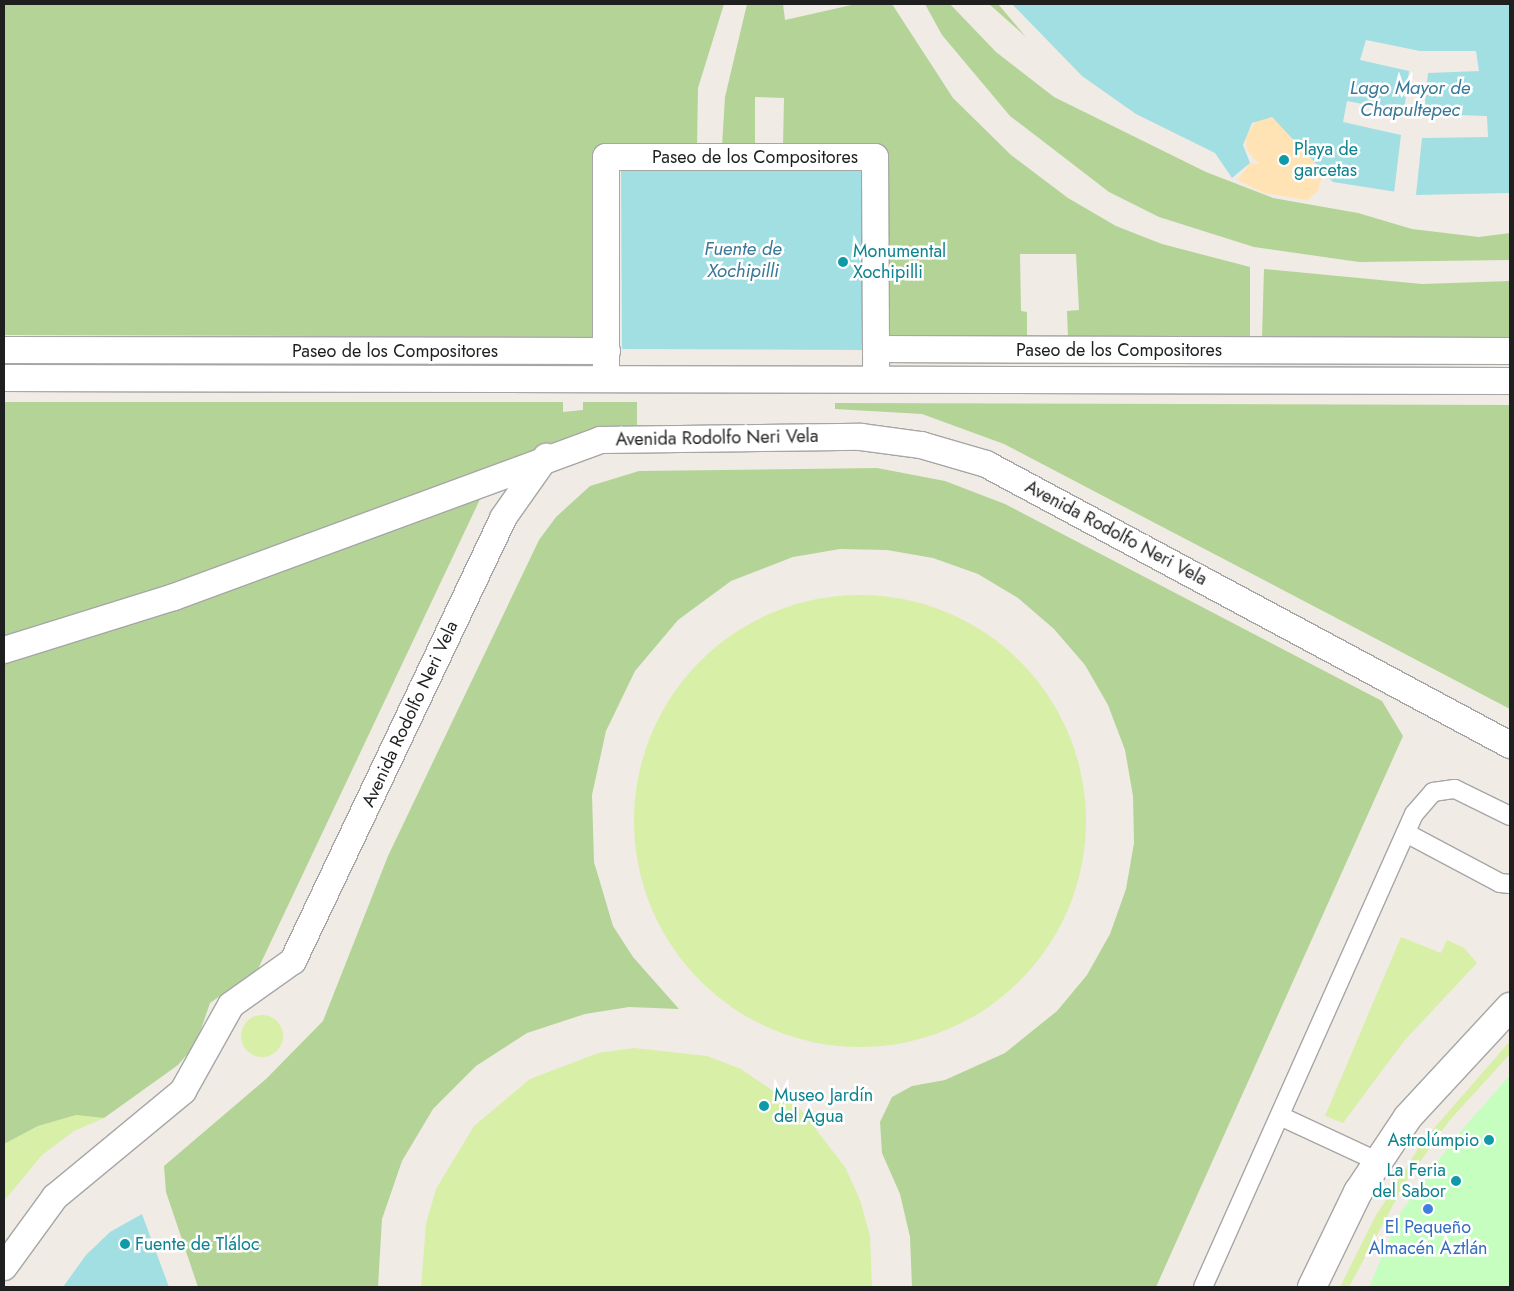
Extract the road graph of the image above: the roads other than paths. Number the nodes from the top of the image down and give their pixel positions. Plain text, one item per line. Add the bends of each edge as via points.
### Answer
1 (4, 350) edge
2 (876, 350) junction
3 (607, 351) junction
4 (1510, 351) edge
5 (4, 378) edge
6 (606, 379) junction
7 (876, 379) junction
8 (1510, 381) edge
9 (546, 457) junction
10 (4, 650) edge
11 (1510, 746) edge
12 (1510, 816) edge
13 (1406, 833) junction
14 (1510, 884) edge
15 (1510, 1007) edge
16 (1280, 1116) junction
17 (1377, 1161) junction
18 (4, 1267) edge
19 (1203, 1287) edge
20 (1312, 1287) edge

1 - 3 street, Paseo de los Compositores
2 - 3 street, Paseo de los Compositores via 875,157 606,157
2 - 4 street, Paseo de los Compositores
2 - 7 street
3 - 6 street
5 - 6 street, Paseo de los Compositores
6 - 7 street, Paseo de los Compositores
7 - 8 street, Paseo de los Compositores
9 - 10 street via 174,597
9 - 11 street, Avenida Rodolfo Neri Vela via 626,437 861,437 952,452 1020,482
9 - 18 street, Avenida Rodolfo Neri Vela via 503,518 293,961 231,1005 183,1091 55,1197
12 - 13 lane via 1455,789 1433,792 1414,814
13 - 14 lane via 1500,883
13 - 16 lane
15 - 17 street via 1442,1077
16 - 17 lane
16 - 19 lane
17 - 20 street

